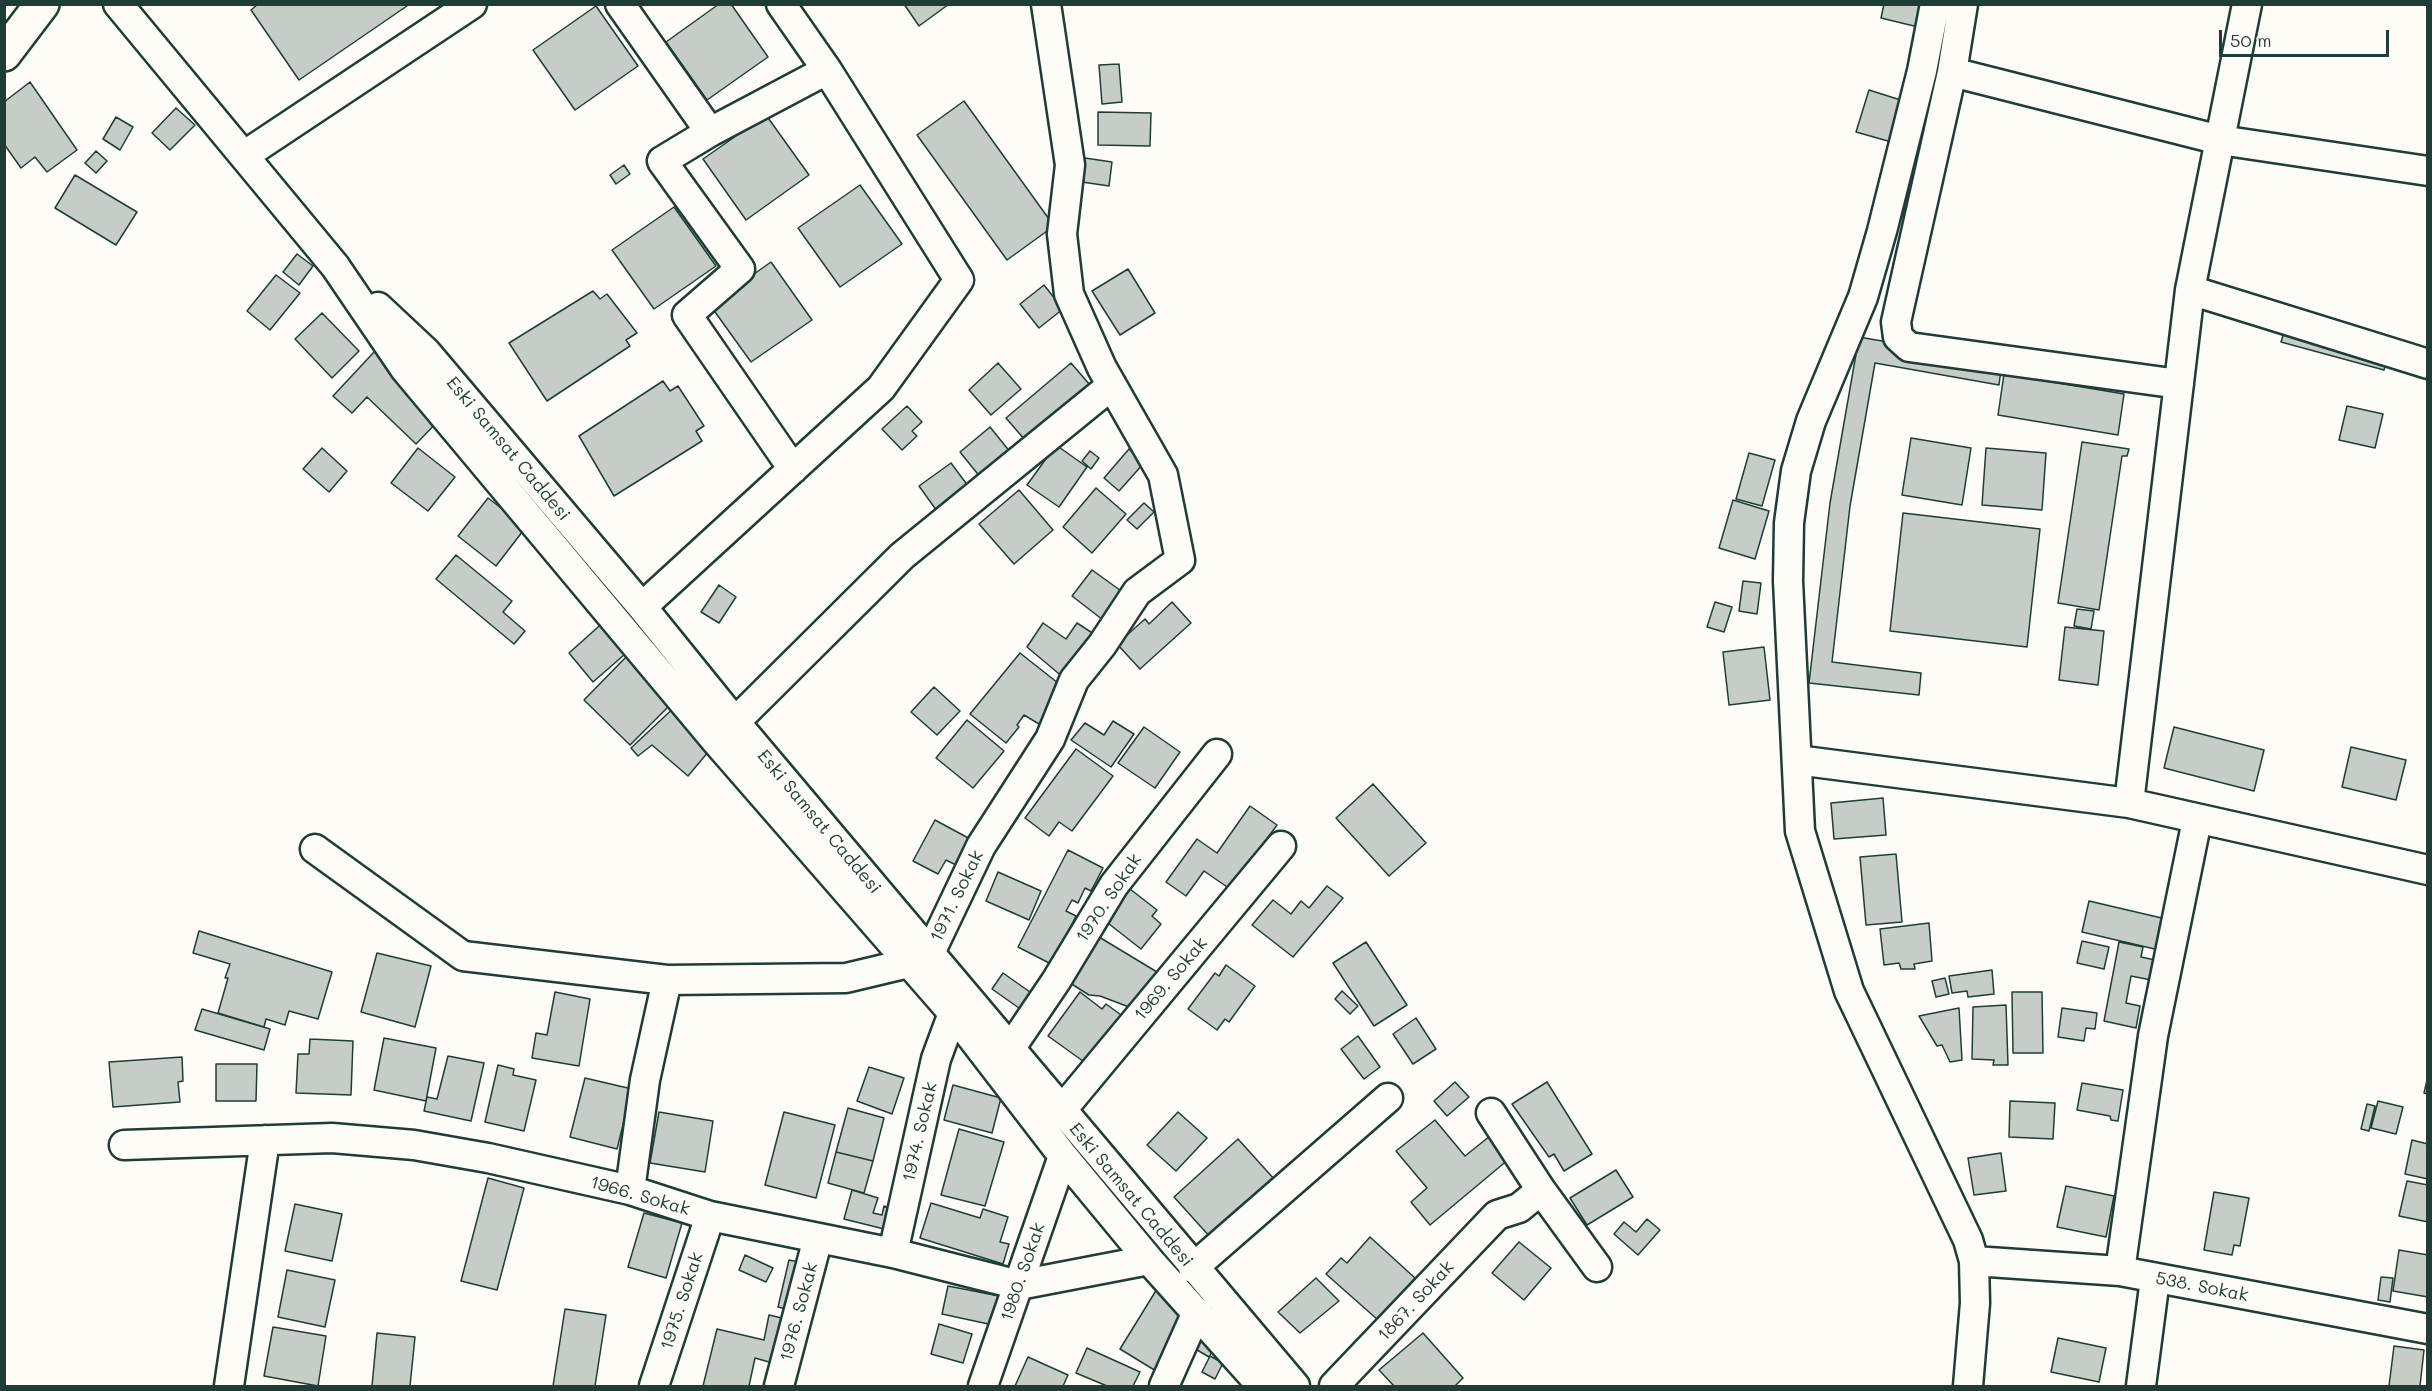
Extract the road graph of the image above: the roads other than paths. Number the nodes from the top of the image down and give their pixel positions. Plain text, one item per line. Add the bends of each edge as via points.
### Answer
1 (42, 4) edge
2 (118, 4) edge
3 (620, 4) edge
4 (781, 4) edge
5 (1046, 4) edge
6 (1935, 4) edge
7 (1963, 4) edge
8 (2247, 4) edge
9 (456, 9) edge
10 (4, 54) edge
11 (826, 70) junction
12 (1952, 72) junction
13 (710, 132) junction
14 (2220, 140) junction
15 (245, 155) junction
16 (2427, 171) edge
17 (335, 266) junction
18 (2190, 290) junction
19 (2427, 364) edge
20 (2179, 384) junction
21 (1112, 385) junction
22 (793, 469) junction
23 (642, 607) junction
24 (735, 722) junction
25 (1216, 754) dead end
26 (1797, 760) junction
27 (2128, 803) junction
28 (2197, 820) junction
29 (1281, 846) dead end
30 (315, 849) dead end
31 (2427, 870) edge
32 (920, 958) junction
33 (667, 980) junction
34 (953, 1013) junction
35 (1010, 1049) junction
36 (1388, 1098) dead end
37 (1062, 1112) junction
38 (1491, 1113) dead end
39 (264, 1140) junction
40 (124, 1145) dead end
41 (1063, 1156) junction
42 (630, 1190) junction
43 (1541, 1190) junction
44 (710, 1216) junction
45 (818, 1238) junction
46 (893, 1253) junction
47 (1149, 1260) junction
48 (1974, 1261) junction
49 (1597, 1267) dead end
50 (1193, 1268) junction
51 (2120, 1271) junction
52 (2154, 1278) junction
53 (1019, 1285) junction
54 (1197, 1312) junction
55 (2427, 1329) edge
56 (229, 1386) edge
57 (654, 1386) edge
58 (779, 1386) edge
59 (983, 1386) edge
60 (1164, 1386) edge
61 (1262, 1386) edge
62 (1294, 1386) edge
63 (1334, 1386) edge
64 (1968, 1386) edge
65 (2141, 1386) edge

1 - 10 main road
2 - 15 street, Eski Samsat Caddesi
3 - 13 street
4 - 11 street
5 - 21 street via 1070,165 1062,234 1069,294
6 - 26 street via 1922,71 1863,297 1811,421 1796,471 1788,581
7 - 12 street
8 - 14 street
9 - 15 street
11 - 13 street
11 - 22 street via 958,280 881,388
12 - 14 street
12 - 20 street via 1896,322 1901,341 1909,347
13 - 22 street via 662,161 740,269 687,315
14 - 16 street
14 - 18 street
15 - 17 street, Eski Samsat Caddesi
17 - 23 street, Eski Samsat Caddesi via 426,352
17 - 32 street, Eski Samsat Caddesi via 405,369 716,741
18 - 19 street
18 - 20 street
20 - 27 street
21 - 24 street via 902,556
21 - 32 street, 1971. Sokak via 1163,475 1180,560 1137,592 1074,680 1050,739 981,846
22 - 23 street
23 - 24 street, Eski Samsat Caddesi
24 - 32 street, Eski Samsat Caddesi
25 - 35 street, 1970. Sokak via 1114,885
26 - 27 street
26 - 48 street via 1800,831 1849,991 1968,1240
27 - 28 street
28 - 31 street
28 - 51 street via 2153,1036
29 - 37 street, 1969. Sokak
30 - 33 street via 463,956
32 - 33 street via 846,978
32 - 34 street, Eski Samsat Caddesi
32 - 35 street, Eski Samsat Caddesi
33 - 42 street via 645,1080
34 - 41 street, Eski Samsat Caddesi
34 - 46 street, 1974. Sokak via 936,1059
35 - 37 street, Eski Samsat Caddesi
36 - 50 street
37 - 50 street, Eski Samsat Caddesi
38 - 43 street
39 - 40 street, 1966. Sokak
39 - 42 street, 1966. Sokak via 332,1138 414,1145
39 - 56 street
41 - 47 street, Eski Samsat Caddesi
41 - 53 street, 1980. Sokak
42 - 44 street, 1966. Sokak
43 - 49 street
43 - 63 street, 1867. Sokak via 1519,1208 1497,1215
44 - 45 street, 1966. Sokak
44 - 57 street, 1975. Sokak
45 - 46 street, 1966. Sokak
45 - 58 street, 1976. Sokak
46 - 53 street, 1966. Sokak
47 - 53 street, 1966. Sokak
47 - 54 street, Eski Samsat Caddesi
48 - 51 street, 538. Sokak
48 - 64 street via 1976,1303
50 - 62 street, Eski Samsat Caddesi
51 - 52 street, 538. Sokak
52 - 55 street, 538. Sokak
52 - 65 street
53 - 59 street, 1980. Sokak
54 - 60 street
54 - 61 street, Eski Samsat Caddesi

